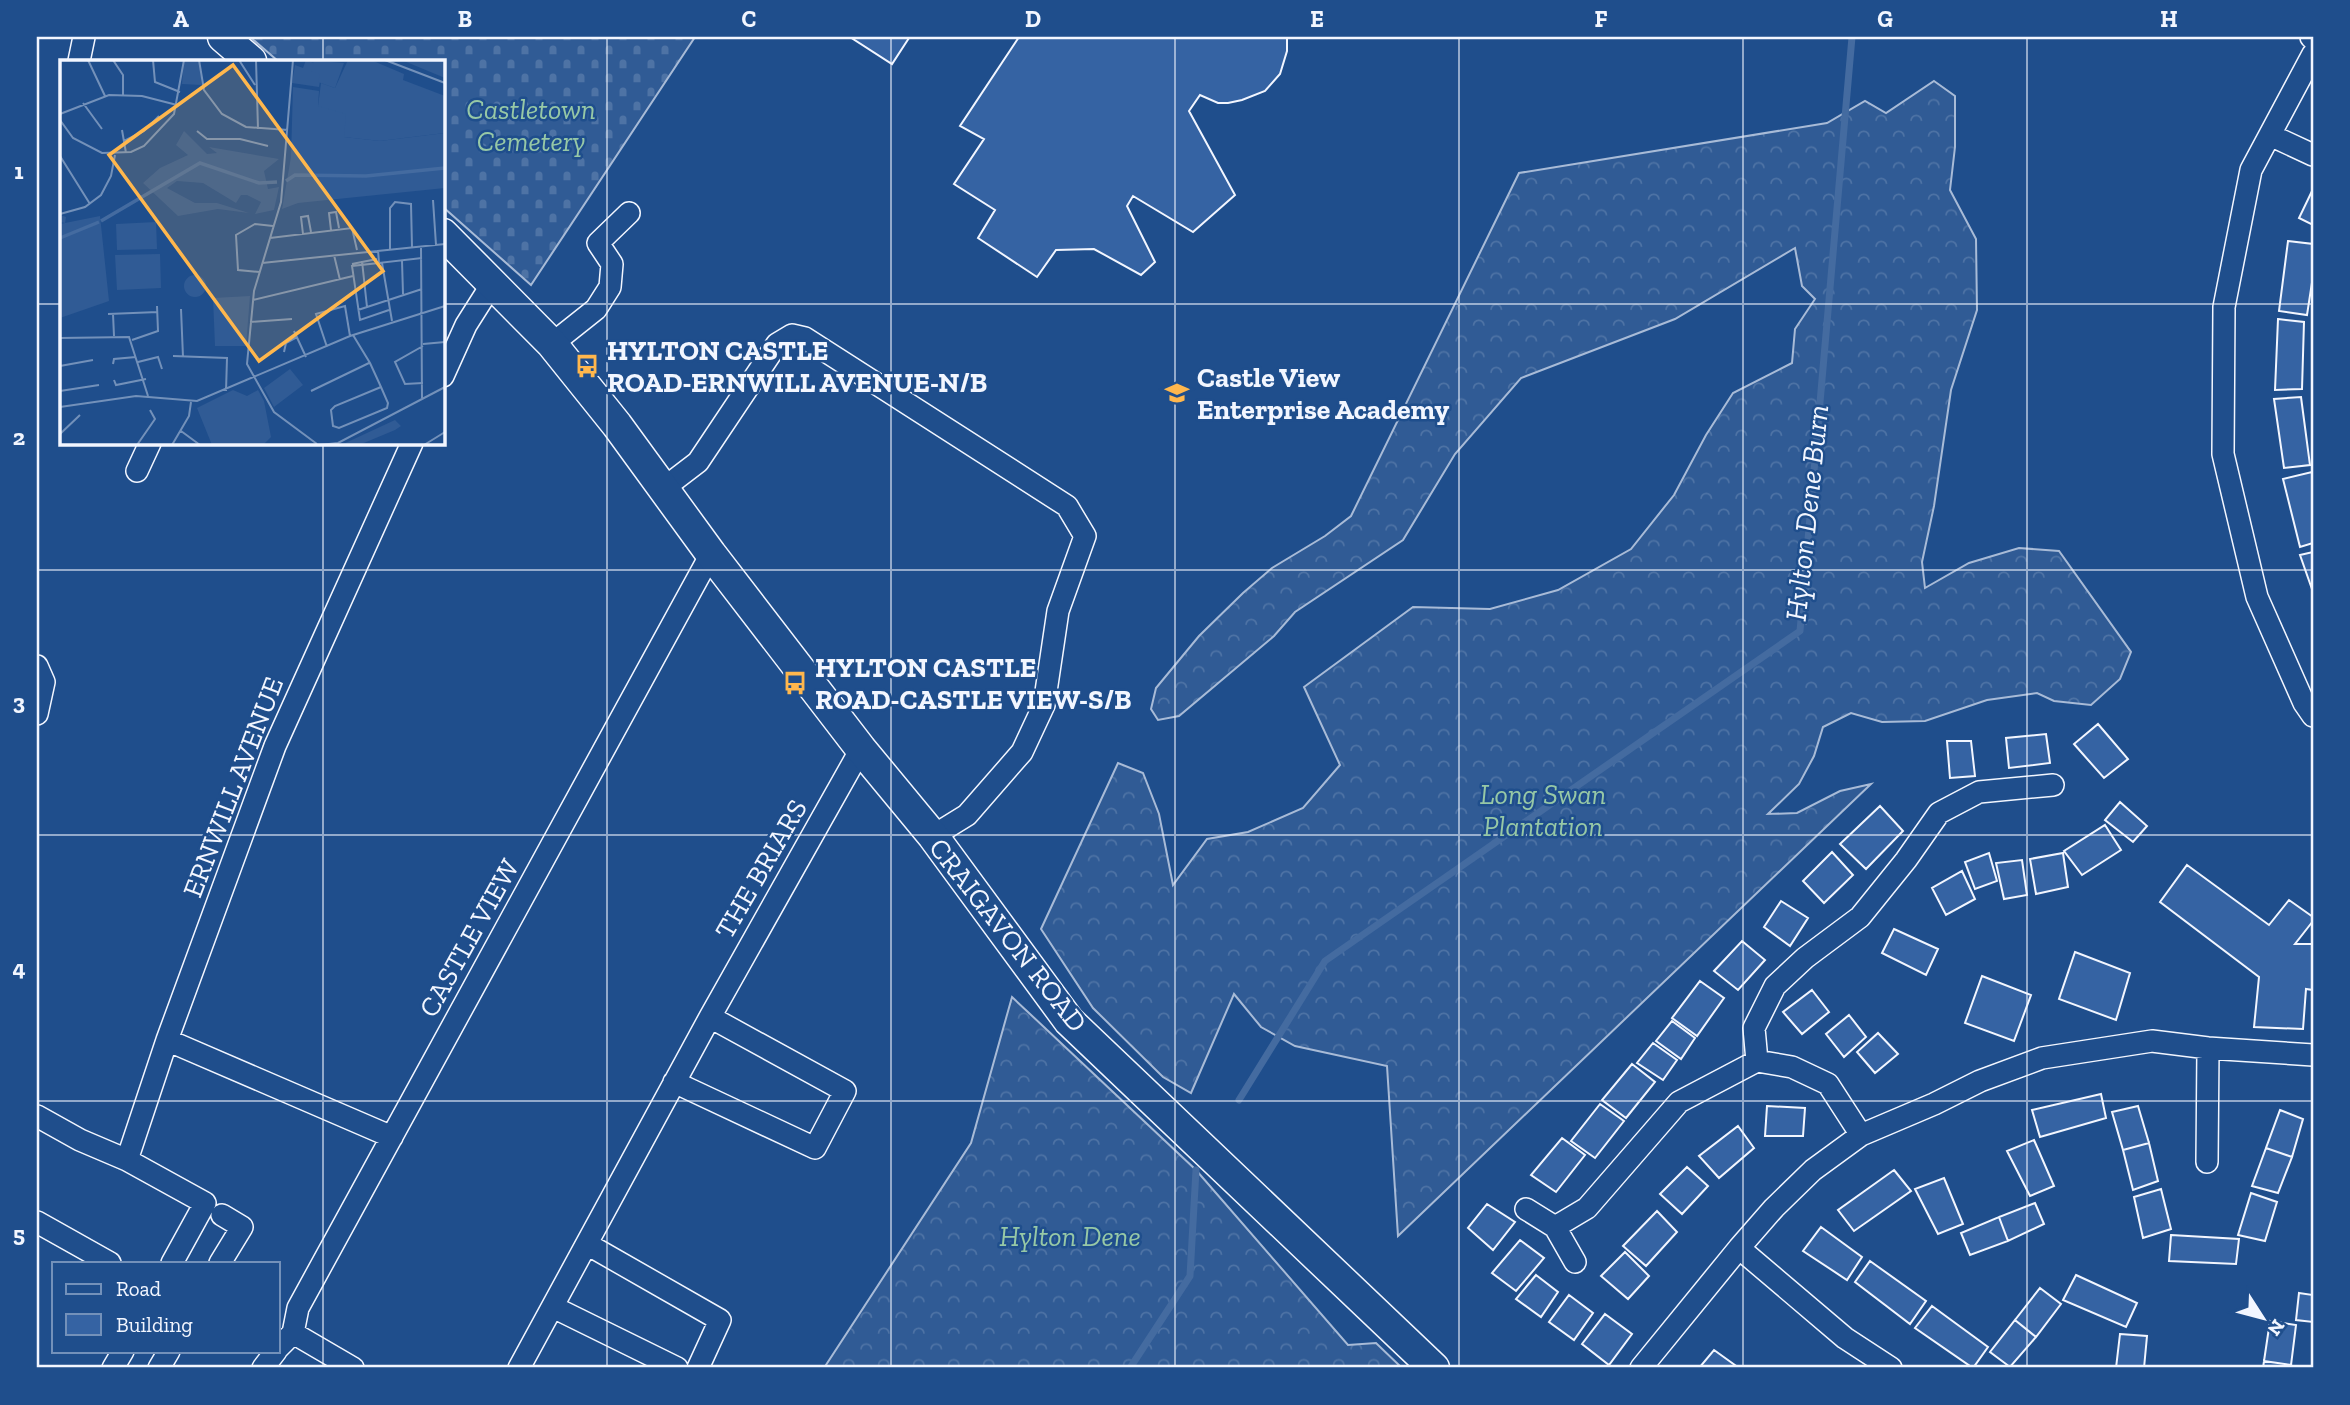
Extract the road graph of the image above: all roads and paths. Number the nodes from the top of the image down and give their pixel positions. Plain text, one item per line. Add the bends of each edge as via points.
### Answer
1 (84, 37) edge
2 (223, 37) edge
3 (2313, 54) edge
4 (79, 60) edge
5 (250, 60) edge
6 (2270, 135) junction
7 (2313, 155) edge
8 (629, 213) dead end
9 (444, 235) edge
10 (492, 284) junction
11 (552, 344) junction
12 (444, 374) edge
13 (150, 444) edge
14 (412, 444) edge
15 (137, 471) dead end
16 (664, 488) junction
17 (711, 554) junction
18 (37, 666) edge
19 (37, 714) edge
20 (2313, 716) edge
21 (862, 749) junction
22 (2053, 785) dead end
23 (933, 836) junction
24 (710, 1017) junction
25 (167, 1040) junction
26 (2208, 1048) junction
27 (2313, 1055) edge
28 (1756, 1061) junction
29 (674, 1082) junction
30 (37, 1116) edge
31 (1861, 1135) junction
32 (392, 1137) junction
33 (127, 1160) junction
34 (2207, 1162) dead end
35 (1527, 1209) dead end
36 (222, 1215) dead end
37 (37, 1222) edge
38 (1555, 1227) junction
39 (587, 1244) junction
40 (1738, 1248) junction
41 (108, 1262) edge
42 (173, 1262) edge
43 (221, 1262) edge
44 (1575, 1262) dead end
45 (552, 1307) junction
46 (282, 1344) edge
47 (122, 1352) edge
48 (168, 1352) edge
49 (276, 1352) edge
50 (113, 1368) edge
51 (159, 1368) edge
52 (263, 1368) edge
53 (353, 1368) edge
54 (519, 1368) edge
55 (677, 1368) edge
56 (698, 1368) edge
57 (1434, 1368) edge
58 (1641, 1368) edge
59 (1891, 1368) edge

1 - 4 street
2 - 5 street
3 - 6 street
6 - 7 street
6 - 20 street via 2251,170 2224,307 2222,454 2258,597
8 - 11 street via 598,243 612,264 610,287 596,309
9 - 10 street, CRAIGAVON ROAD
10 - 11 street, CRAIGAVON ROAD
10 - 12 street via 466,325
11 - 16 street, CRAIGAVON ROAD
13 - 15 street
14 - 25 street, ERNWILL AVENUE via 275,746
16 - 17 street, CRAIGAVON ROAD
16 - 23 street via 698,462 777,344 792,335 805,338 1067,506 1085,537 1058,611 1044,705 1022,752 967,815
17 - 21 street, CRAIGAVON ROAD
17 - 32 street, CASTLE VIEW
18 - 19 street via 44,682
21 - 23 street, CRAIGAVON ROAD
21 - 24 street, THE BRIARS
22 - 28 street via 1979,792 1939,813 1860,917 1775,986 1754,1028
23 - 57 street, CRAIGAVON ROAD via 1069,1021
24 - 29 street, THE BRIARS
24 - 29 street via 845,1091 815,1148
25 - 32 street
25 - 33 street, ERNWILL AVENUE
26 - 27 street
26 - 31 street via 2152,1041 2042,1058
26 - 34 street
28 - 31 street via 1792,1067 1828,1084
28 - 38 street via 1679,1102 1587,1208
29 - 39 street, THE BRIARS
30 - 33 street
31 - 40 street via 1813,1170
32 - 46 street, CASTLE VIEW
33 - 42 street via 205,1203
35 - 38 street
36 - 43 street via 242,1227
37 - 41 street
38 - 44 street
39 - 45 street, THE BRIARS
39 - 56 street via 720,1320
40 - 58 street
40 - 59 street via 1845,1338
45 - 54 street, THE BRIARS
45 - 55 street
46 - 53 street
47 - 50 street
48 - 51 street
49 - 52 street, CASTLE VIEW

